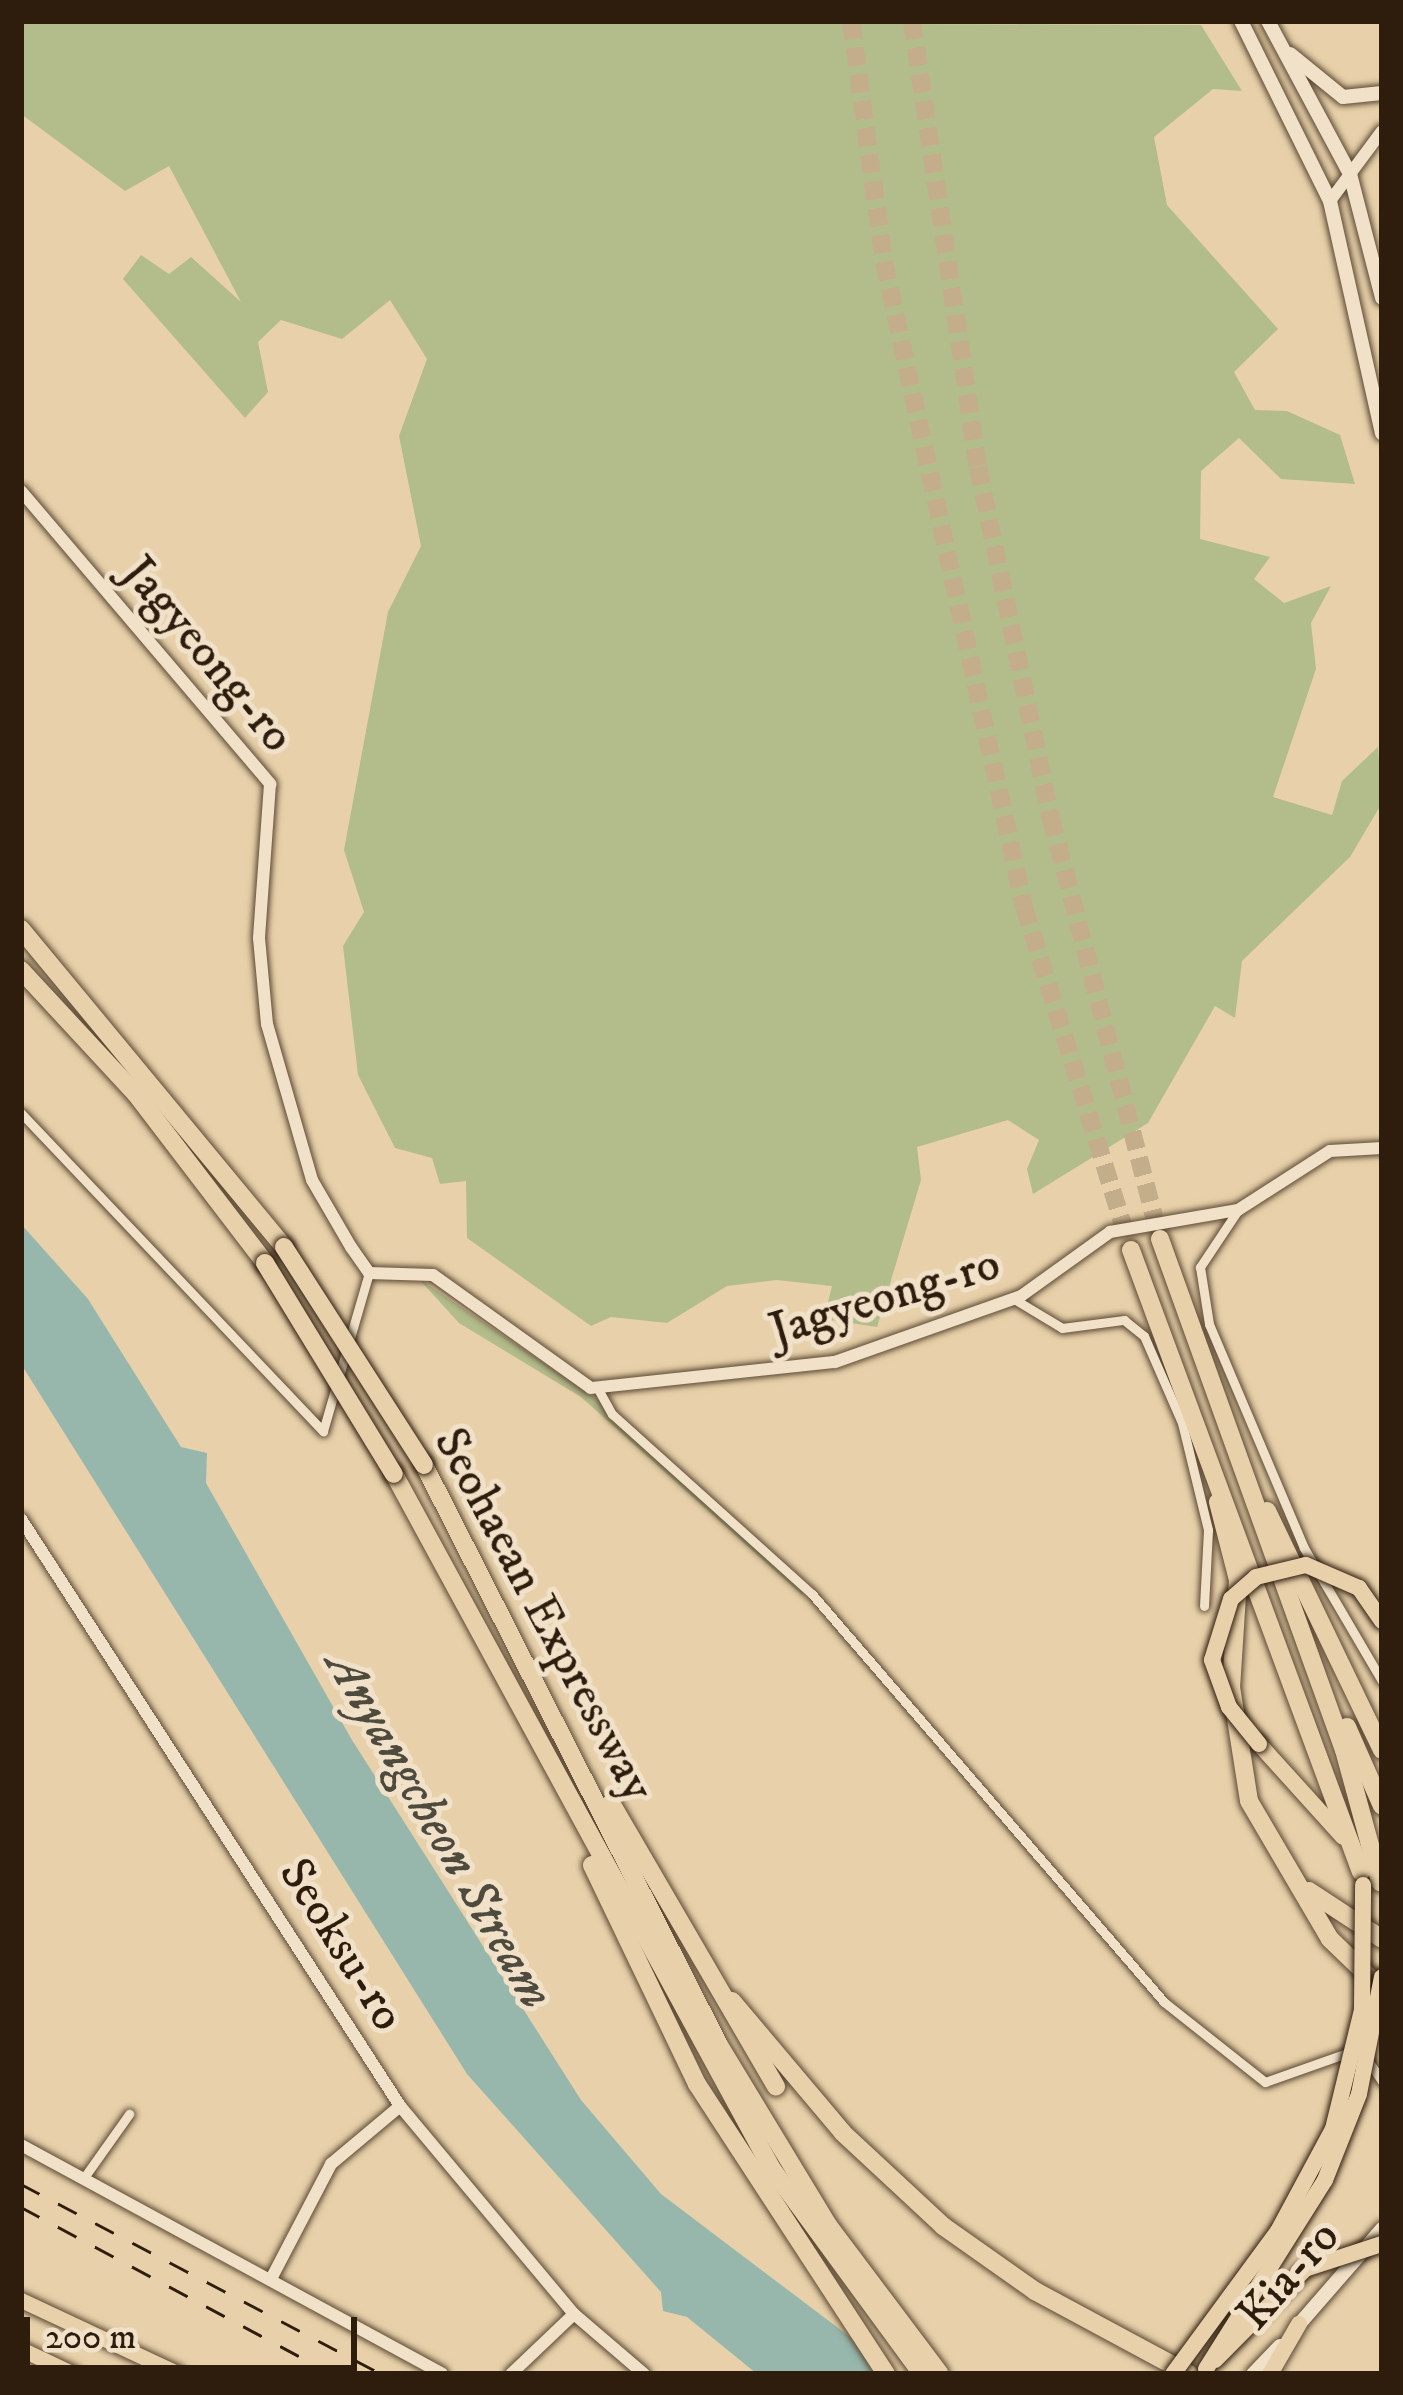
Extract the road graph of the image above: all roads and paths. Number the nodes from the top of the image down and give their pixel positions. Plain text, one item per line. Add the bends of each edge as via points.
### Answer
1 (1241, 21) edge
2 (1268, 21) edge
3 (1288, 53) junction
4 (1382, 93) edge
5 (1382, 131) edge
6 (1350, 174) junction
7 (1330, 201) junction
8 (1382, 298) edge
9 (1382, 433) edge
10 (21, 491) edge
11 (21, 929) edge
12 (21, 970) edge
13 (21, 1113) edge
14 (1382, 1148) edge
15 (1238, 1210) junction
16 (1160, 1239) tunnel mouth
17 (1131, 1250) tunnel mouth
18 (369, 1273) junction
19 (1014, 1298) junction
20 (598, 1389) junction
21 (1217, 1402) junction
22 (1190, 1412) junction
23 (21, 1520) edge
24 (29, 1533) junction
25 (21, 1548) edge
26 (1228, 1573) dead end
27 (1212, 1574) junction
28 (1204, 1606) dead end
29 (1382, 1622) edge
30 (1308, 1654) junction
31 (1382, 1681) edge
32 (565, 1727) junction
33 (1382, 1750) edge
34 (562, 1795) junction
35 (1382, 1806) edge
36 (1263, 1837) junction
37 (1372, 1886) edge
38 (1382, 1939) edge
39 (655, 1940) junction
40 (1382, 1976) edge
41 (1382, 1989) edge
42 (732, 2002) junction
43 (1382, 2081) edge
44 (776, 2087) dead end
45 (400, 2106) junction
46 (129, 2114) dead end
47 (21, 2145) edge
48 (83, 2179) junction
49 (1382, 2228) edge
50 (1382, 2244) edge
51 (271, 2279) junction
52 (21, 2300) edge
53 (574, 2314) junction
54 (1299, 2324) junction
55 (21, 2349) edge
56 (1199, 2372) edge
57 (74, 2374) edge
58 (179, 2374) edge
59 (442, 2374) edge
60 (511, 2374) edge
61 (644, 2374) edge
62 (886, 2374) edge
63 (922, 2374) edge
64 (940, 2374) edge
65 (1172, 2374) edge
66 (1253, 2374) edge
67 (1270, 2374) edge

1 - 7 main road
2 - 3 main road
3 - 4 main road via 1343,97
3 - 6 main road
5 - 6 street
6 - 7 street
6 - 8 main road
7 - 9 main road
10 - 18 street, Jagyeong-ro via 270,784 259,938 267,1024 312,1180
11 - 32 highway, Seohaean Expressway, bridge via 284,1247 424,1465
12 - 34 highway, Seohaean Expressway, bridge via 136,1094 265,1263 394,1474
13 - 18 street via 323,1430
14 - 15 street, Jagyeong-ro via 1330,1150
15 - 19 street, Jagyeong-ro via 1109,1232
15 - 31 street via 1200,1267 1209,1324 1299,1549
16 - 21 highway
17 - 22 highway
18 - 20 street via 433,1275
19 - 20 street, Jagyeong-ro via 806,1370
19 - 27 street via 1062,1328 1124,1320 1144,1336 1182,1423
20 - 43 street via 612,1414 812,1594 1164,2002 1265,2082 1346,2050
21 - 30 highway
21 - 33 highway
22 - 36 highway via 1238,1580 1234,1730
22 - 37 highway
23 - 24 street, Seoksu-ro
24 - 25 street
24 - 45 street, Seoksu-ro
26 - 27 street
27 - 28 street
29 - 37 highway, bridge via 1359,1588 1306,1565 1256,1577 1231,1599 1212,1660 1228,1707 1327,1812
30 - 35 highway
30 - 37 highway
32 - 39 highway, Seohaean Expressway
32 - 42 highway
34 - 39 highway, Seohaean Expressway
34 - 62 highway via 628,1956 757,2184
36 - 38 highway via 1332,1914
36 - 41 highway via 1330,1939
37 - 65 highway, bridge via 1362,2010 1333,2128 1278,2231
39 - 63 highway, Seohaean Expressway via 772,2169
39 - 64 highway, Seohaean Expressway via 787,2162
40 - 56 highway, bridge via 1364,2077 1325,2180
42 - 44 highway
42 - 56 highway via 796,2078 985,2258
45 - 51 street via 331,2164
45 - 53 street, Seoksu-ro
46 - 48 street
47 - 48 street
48 - 51 street
49 - 54 main road, Kia-ro
50 - 56 highway, bridge via 1306,2269
51 - 59 street
52 - 58 main road
53 - 60 street
53 - 61 street, Seoksu-ro
54 - 66 main road, Kia-ro
54 - 67 highway
55 - 57 main road

